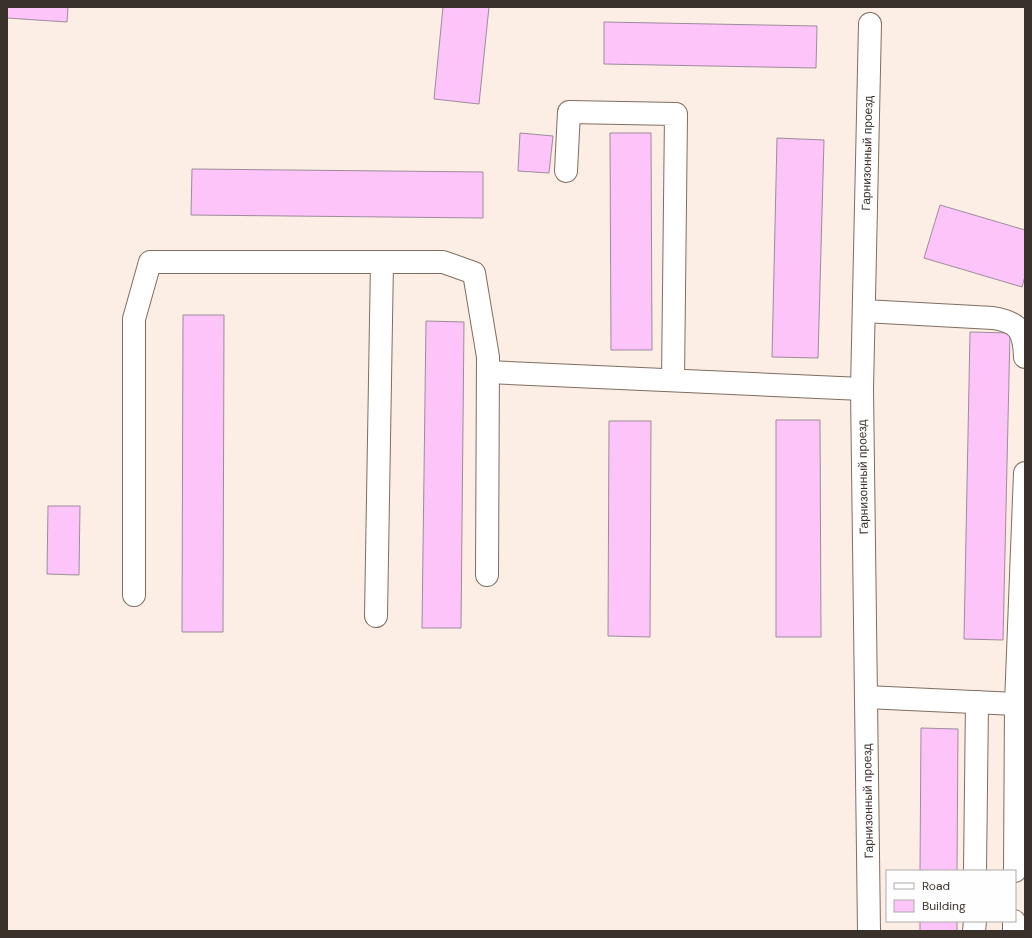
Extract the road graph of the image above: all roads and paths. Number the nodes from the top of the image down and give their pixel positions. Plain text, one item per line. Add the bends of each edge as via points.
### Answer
1 (870, 24) dead end
2 (566, 171) dead end
3 (382, 262) junction
4 (864, 311) junction
5 (1025, 357) edge
6 (488, 372) junction
7 (673, 380) junction
8 (862, 388) junction
9 (1025, 472) edge
10 (487, 575) dead end
11 (134, 595) dead end
12 (376, 616) dead end
13 (866, 697) junction
14 (977, 702) junction
15 (1016, 704) junction
16 (975, 870) edge
17 (1015, 870) edge
18 (870, 931) edge

1 - 4 street, Гарнизонный проезд
2 - 7 street via 569,112 676,114
3 - 6 street via 443,262 474,273
3 - 11 street via 150,262 134,319
3 - 12 street
4 - 5 street via 1004,320 1015,324 1023,336
4 - 8 street, Гарнизонный проезд
6 - 7 street
6 - 10 street
7 - 8 street
8 - 13 street, Гарнизонный проезд
9 - 15 street
13 - 14 street
13 - 18 street, Гарнизонный проезд
14 - 15 street
14 - 16 street
15 - 17 street

